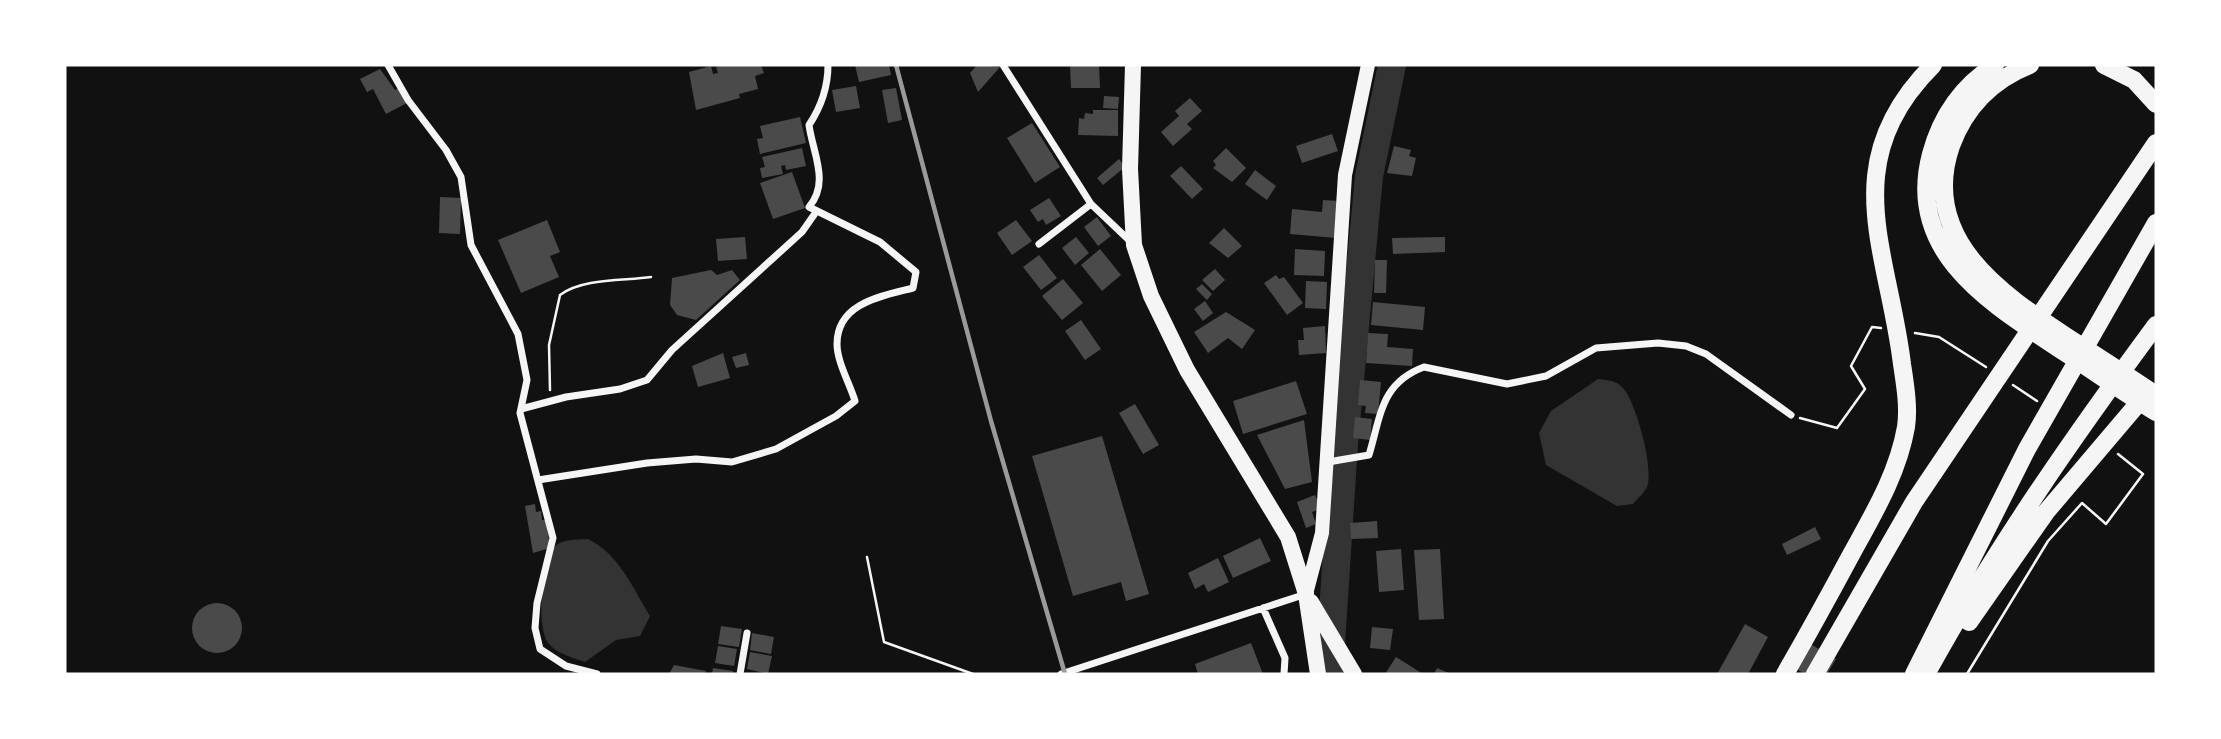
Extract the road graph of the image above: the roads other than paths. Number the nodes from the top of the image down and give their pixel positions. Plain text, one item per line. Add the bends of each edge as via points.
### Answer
1 (388, 65) edge
2 (828, 65) edge
3 (1003, 65) edge
4 (1133, 65) edge
5 (1368, 65) edge
6 (1933, 65) edge
7 (1995, 65) edge
8 (2029, 65) edge
9 (2104, 65) edge
10 (2156, 104) edge
11 (2156, 143) edge
12 (1091, 204) junction
13 (816, 212) junction
14 (2156, 223) edge
15 (1039, 244) dead end
16 (1134, 245) junction
17 (2011, 308) junction
18 (2156, 325) edge
19 (2156, 383) edge
20 (2155, 406) edge
21 (521, 409) junction
22 (1791, 415) road end
23 (1328, 462) junction
24 (538, 480) junction
25 (1306, 594) junction
26 (1263, 608) junction
27 (747, 634) dead end
28 (597, 674) edge
29 (740, 674) edge
30 (1060, 674) edge
31 (1283, 674) edge
32 (1318, 674) edge
33 (1354, 674) edge
34 (1785, 674) edge
35 (1815, 674) edge
36 (1914, 674) edge
37 (1926, 674) edge
38 (1936, 674) edge

1 - 21 street via 461,177 471,245 518,334 527,380
2 - 13 street via 819,111 809,125 821,176 819,195 809,207
3 - 12 street
4 - 16 highway via 1130,169
5 - 23 main road via 1345,175
6 - 34 highway via 1899,106 1878,157 1874,188 1874,219 1901,350 1907,424 1900,454 1878,506
7 - 17 highway via 1966,88 1950,109 1937,134 1927,184 1939,241 1952,264 1986,299
8 - 17 highway via 1989,88 1970,109 1947,158 1945,185 1956,236 1969,259
9 - 10 highway via 2134,80
11 - 35 highway via 1914,502
12 - 15 street
12 - 16 street
13 - 21 street via 802,232 672,350 647,380
13 - 24 street via 880,242 916,272 913,288 856,306 839,331 837,345 855,401 776,449 732,462 647,463
14 - 36 highway via 2033,438
16 - 25 highway via 1151,296 1188,370 1288,537
17 - 20 highway
18 - 37 highway via 2015,526
19 - 38 highway via 2046,512
21 - 24 street
22 - 23 street via 1706,354 1686,346 1621,344 1596,348 1546,376 1507,384 1424,367 1393,384 1369,455
23 - 25 main road via 1322,533
24 - 28 street via 553,538 537,603 535,628 540,649 566,666
25 - 26 street
25 - 32 highway
25 - 33 highway
26 - 30 street
26 - 31 street via 1286,658
27 - 29 street

